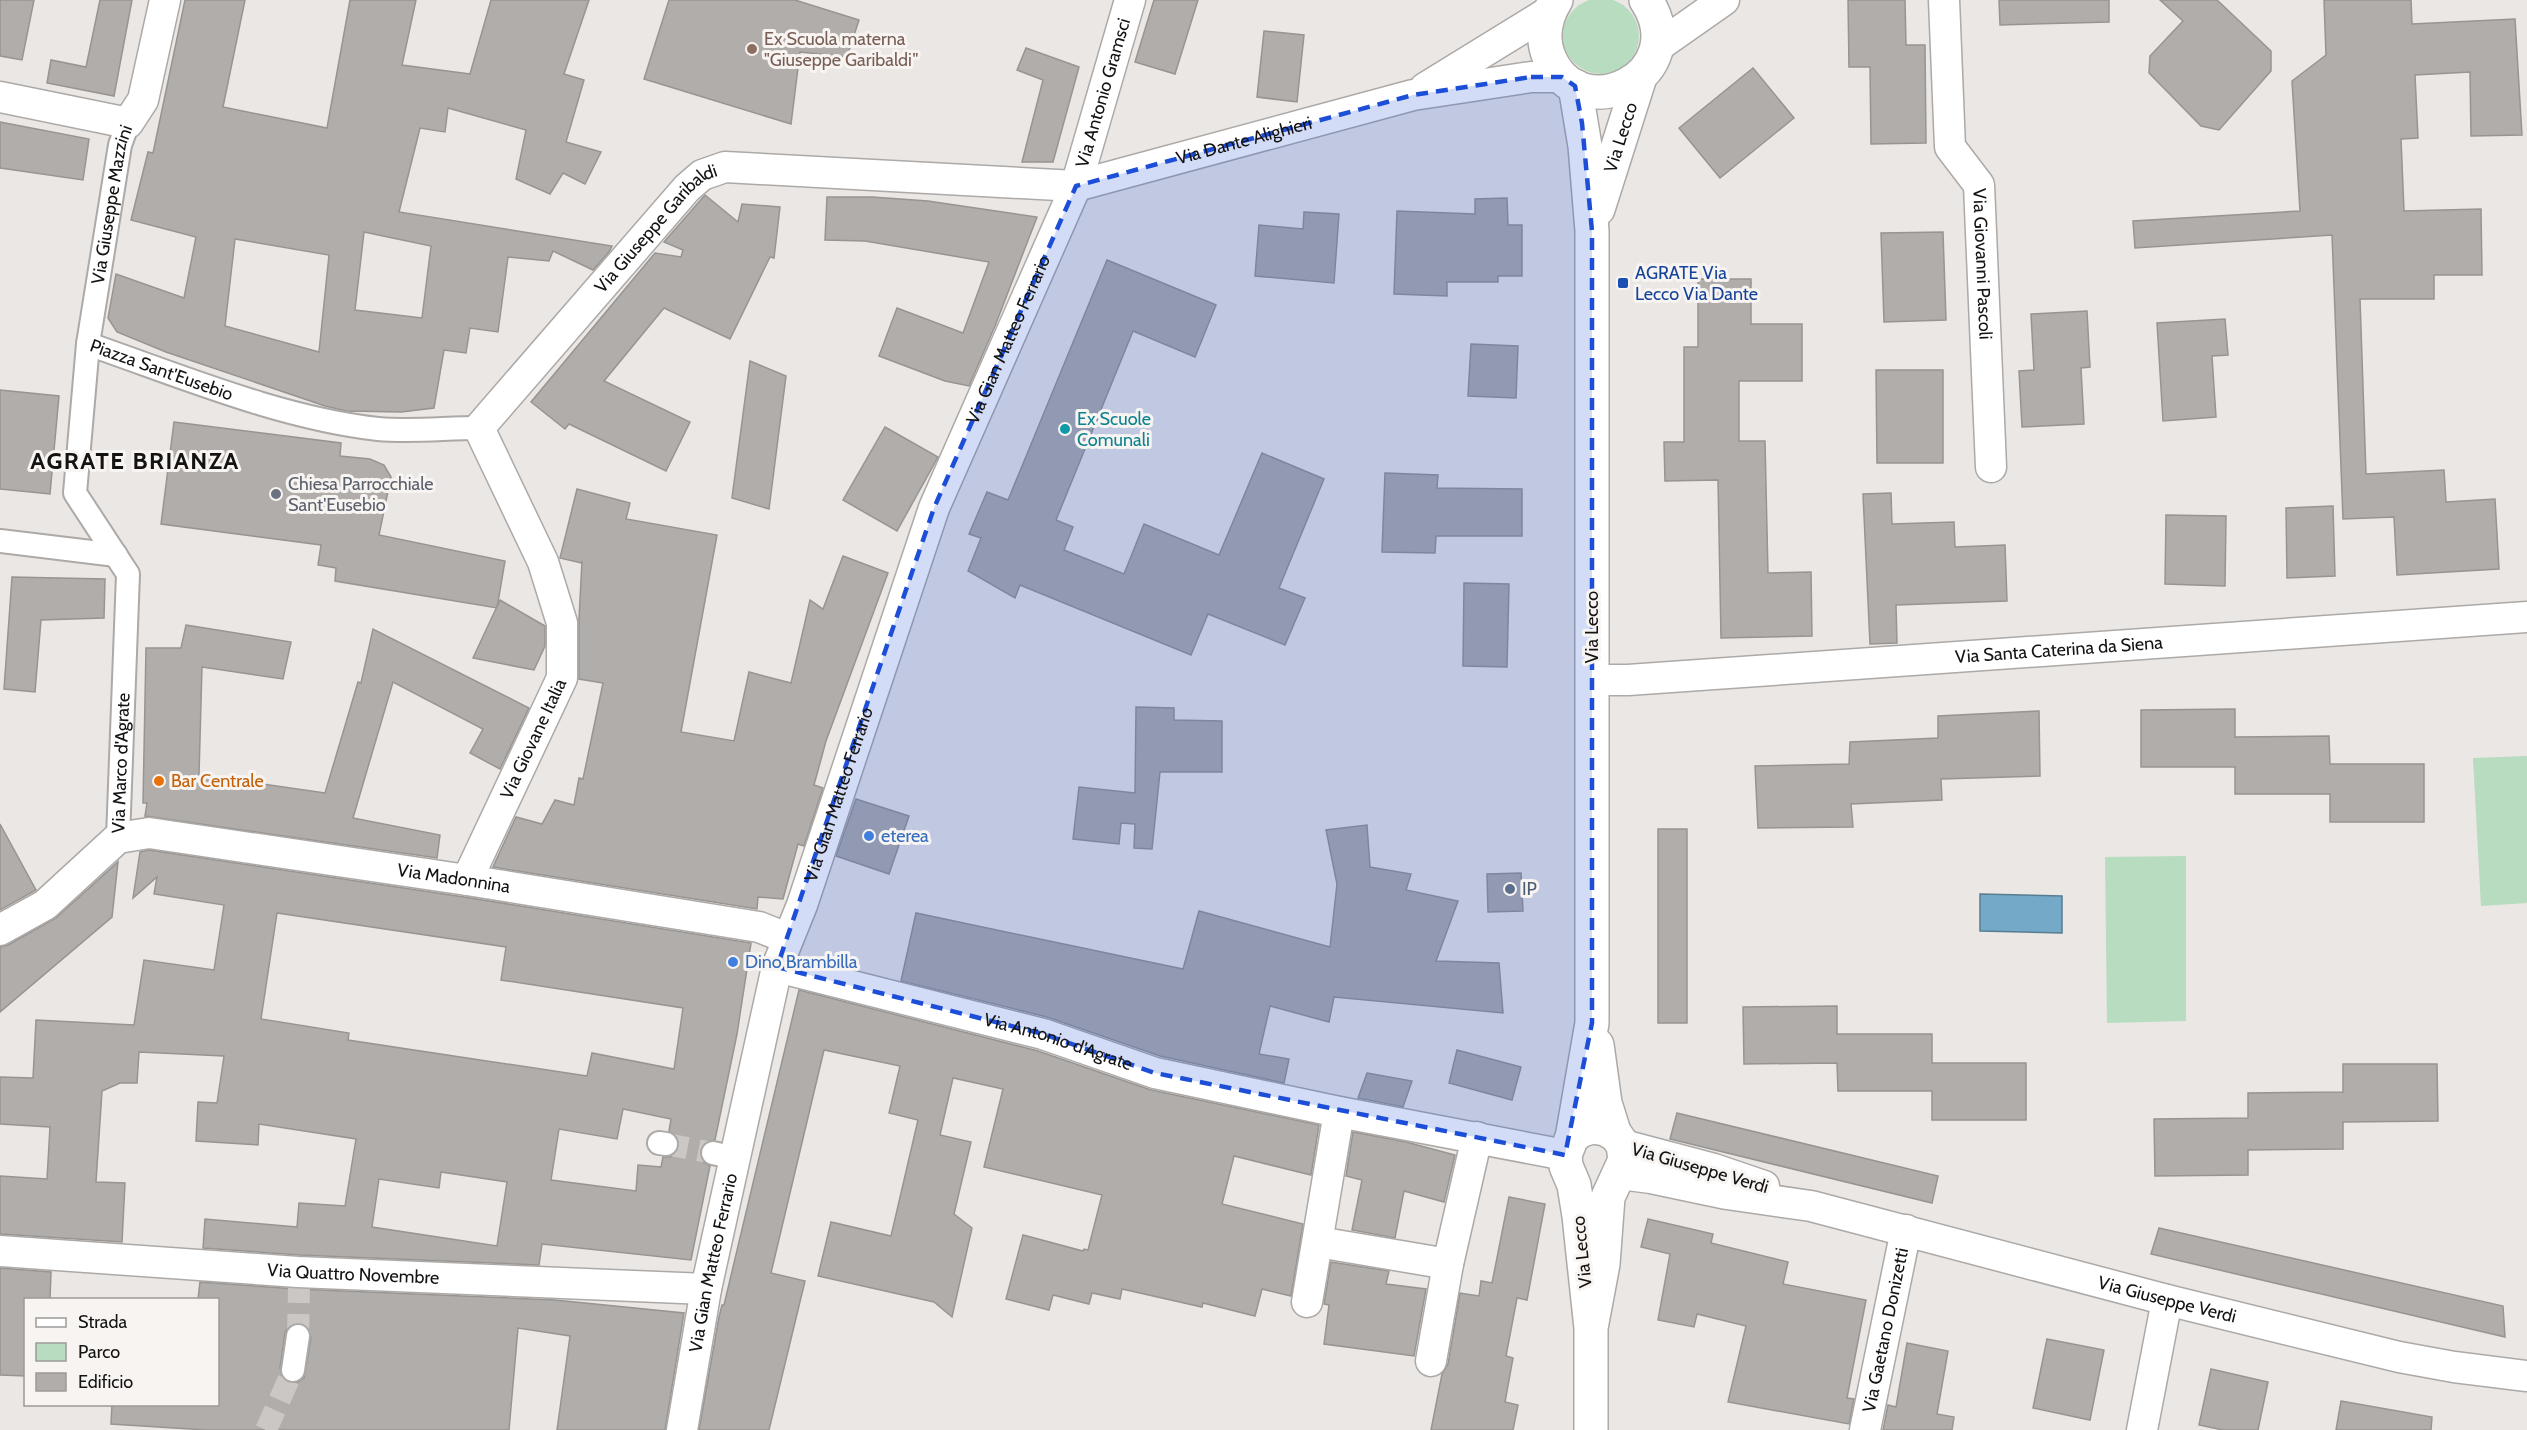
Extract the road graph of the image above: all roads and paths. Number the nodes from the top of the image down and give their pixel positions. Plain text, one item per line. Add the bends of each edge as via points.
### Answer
1 (165, 0) edge
2 (1130, 0) edge
3 (1646, 0) edge
4 (1724, 0) edge
5 (1944, 0) edge
6 (1553, 5) edge
7 (1657, 47) junction
8 (1640, 77) junction
9 (1569, 81) junction
10 (1413, 95) junction
11 (0, 97) edge
12 (128, 123) junction
13 (1076, 186) junction
14 (1592, 231) junction
15 (88, 344) junction
16 (479, 428) junction
17 (1991, 467) dead end
18 (0, 541) edge
19 (116, 555) junction
20 (128, 574) joint
21 (2527, 617) edge
22 (1592, 680) junction
23 (118, 838) junction
24 (467, 880) junction
25 (0, 930) edge
26 (787, 938) junction
27 (777, 967) junction
28 (1592, 1023) junction
29 (1339, 1112) junction
30 (1477, 1137) junction
31 (1569, 1156) junction
32 (1618, 1159) junction
33 (1906, 1230) junction
34 (1318, 1242) junction
35 (0, 1251) edge
36 (1448, 1264) junction
37 (706, 1289) junction
38 (2168, 1300) junction
39 (1307, 1302) dead end
40 (1591, 1328) junction
41 (298, 1336) tunnel mouth
42 (1431, 1361) dead end
43 (293, 1370) tunnel mouth
44 (2527, 1376) edge
45 (682, 1430) edge
46 (1591, 1430) edge
47 (1865, 1430) edge
48 (2142, 1430) edge

1 - 12 street, Via Giuseppe Mazzini via 140,107
2 - 13 street, Via Antonio Gramsci
3 - 7 street via 1656,18
4 - 7 street
5 - 17 street, Via Giovanni Pascoli via 1950,147 1979,185
6 - 9 street via 1545,31 1546,51 1555,69
6 - 10 street, Via Dante Alighieri
7 - 8 street, Via Lecco via 1653,61
8 - 9 street via 1617,90 1603,92
8 - 14 street, Via Lecco
9 - 10 street, Via Dante Alighieri via 1531,77
9 - 14 street, Via Lecco via 1585,146
10 - 13 street, Via Dante Alighieri
11 - 12 street
12 - 15 street, Via Giuseppe Mazzini via 120,145
13 - 16 street, Via Giuseppe Garibaldi via 725,167 702,175
13 - 26 street, Via Gian Matteo Ferrario via 934,508 802,904
14 - 22 street, Via Lecco
15 - 16 street, Piazza Sant'Eusebio via 244,398 332,421 380,429
15 - 19 street, Piazza Sant'Eusebio via 75,493
16 - 24 street, Via Giovane Italia via 543,562 562,623 562,678
18 - 19 street
19 - 20 street, Piazza Sant'Eusebio
20 - 23 street, Via Marco d'Agrate
21 - 22 street, Via Santa Caterina da Siena
22 - 28 street, Via Lecco
23 - 24 street, Via Madonnina via 149,833
23 - 25 street, Via Marco d'Agrate via 45,904
24 - 26 street, Via Madonnina via 759,927
26 - 27 street, Via Gian Matteo Ferrario
27 - 29 street, Via Antonio d'Agrate via 1043,1034 1155,1073
27 - 37 street, Via Gian Matteo Ferrario via 724,1156
28 - 31 street, Via Lecco
28 - 32 street, Via Lecco
29 - 30 street, Via Antonio d'Agrate
29 - 34 street
30 - 31 street, Via Antonio d'Agrate
30 - 36 street
31 - 32 street via 1584,1185 1597,1187
31 - 32 street via 1582,1130 1593,1127 1605,1129
31 - 40 street, Via Lecco
32 - 33 street, Via Giuseppe Verdi via 1651,1178 1811,1206
32 - 40 street, Via Lecco via 1608,1197 1603,1264
33 - 38 street, Via Giuseppe Verdi
33 - 47 street, Via Gaetano Donizetti
34 - 36 street
34 - 39 street
35 - 37 street, Via Quattro Novembre via 299,1280
36 - 42 street
37 - 45 street, Via Gian Matteo Ferrario
38 - 44 street, Via Giuseppe Verdi via 2399,1357
38 - 48 street
40 - 46 street, Via Lecco
41 - 43 street

